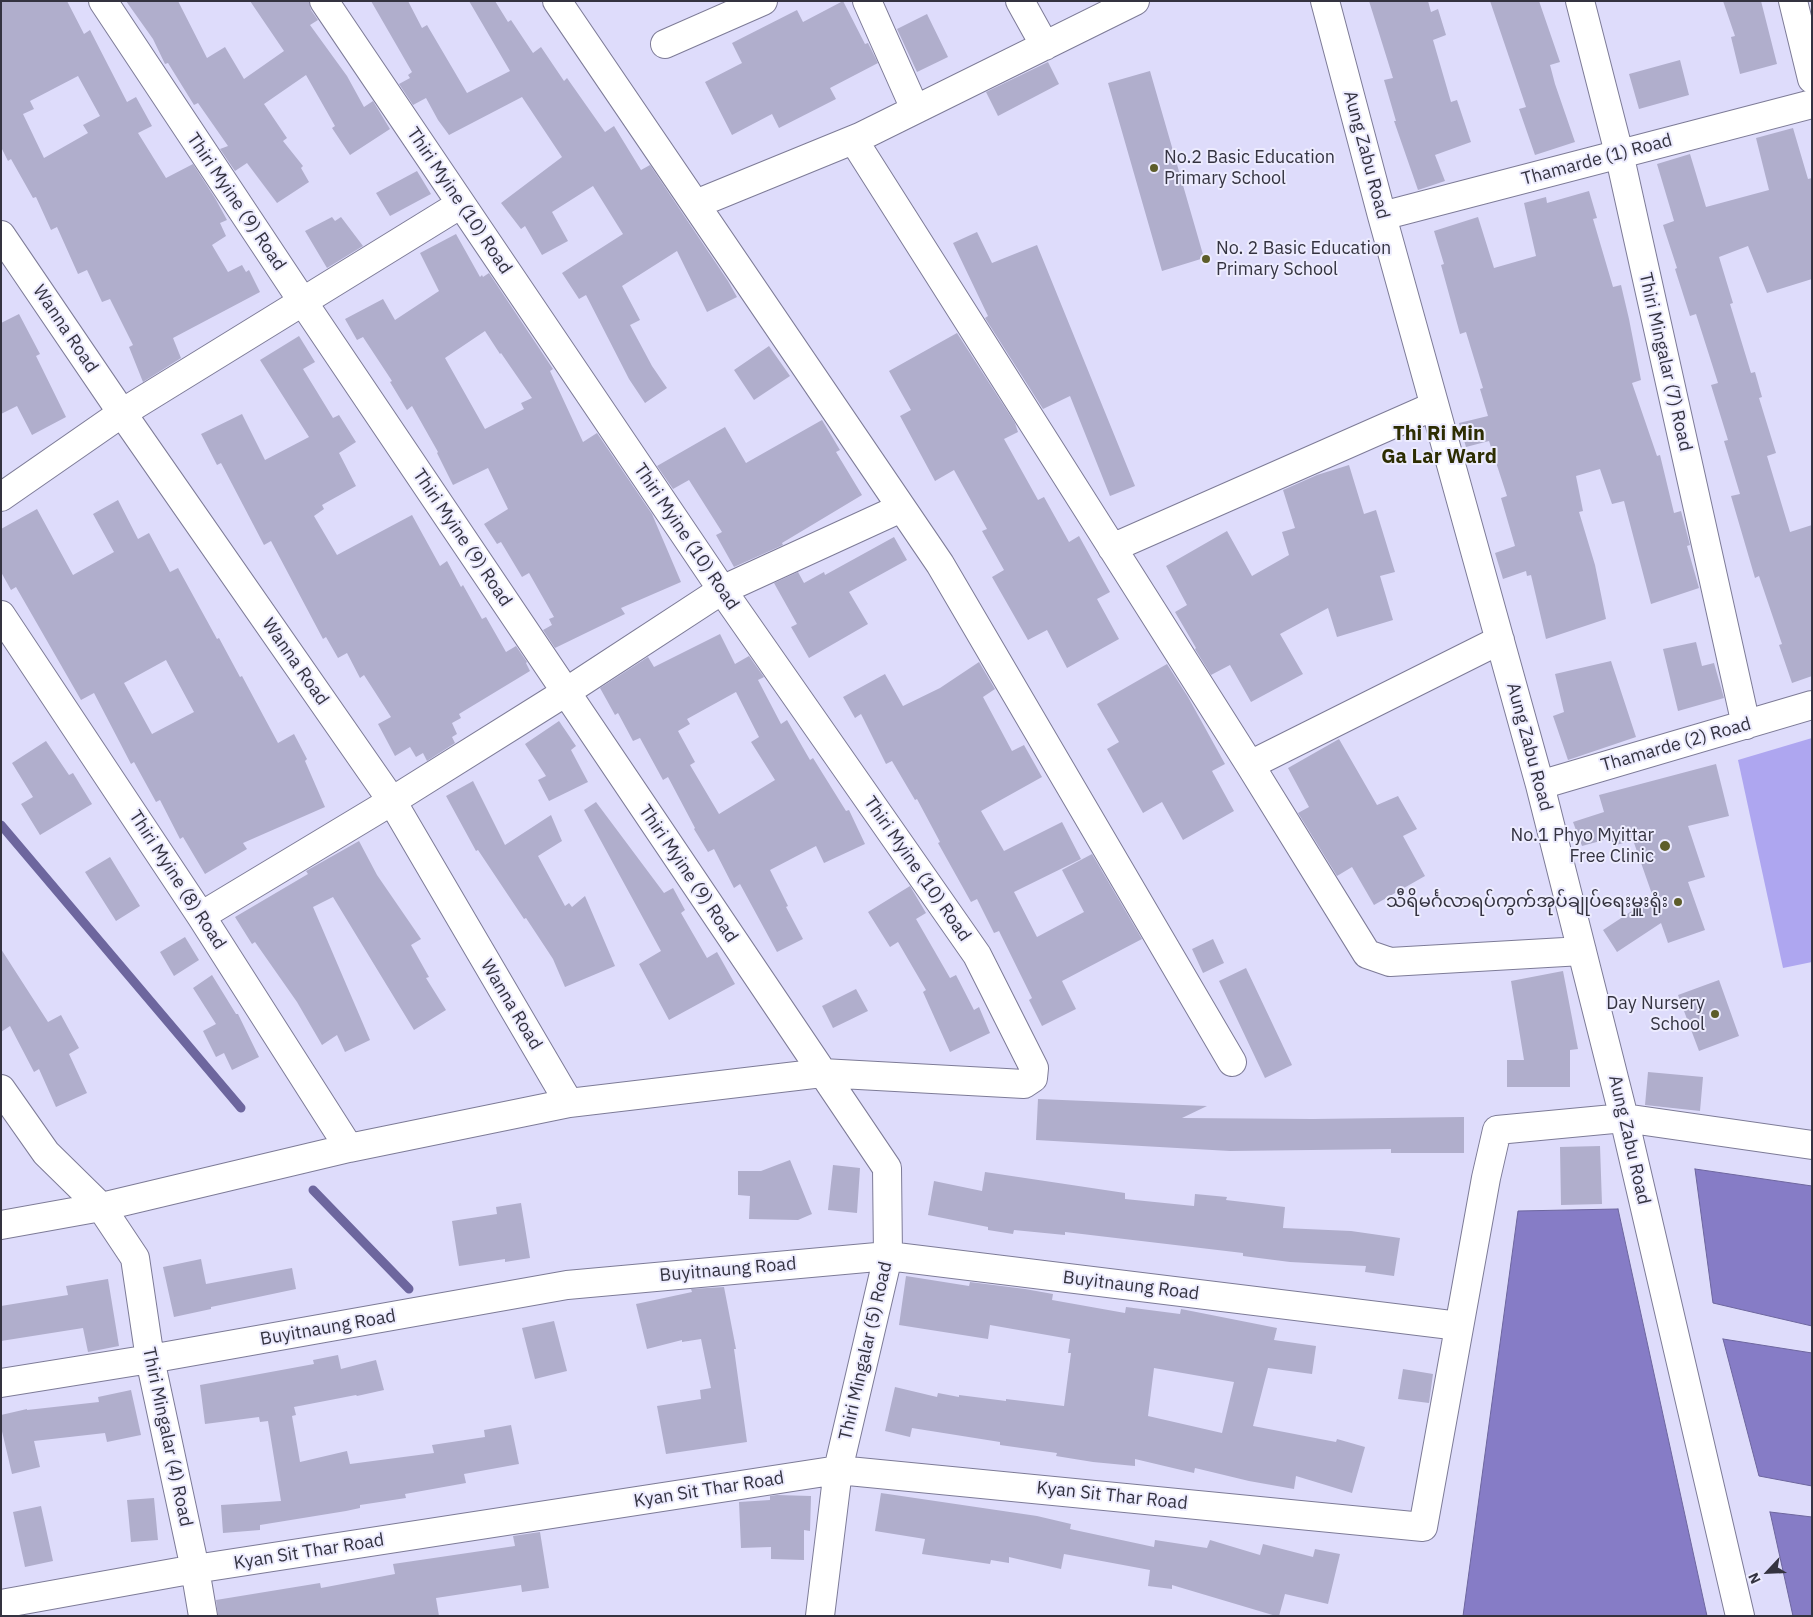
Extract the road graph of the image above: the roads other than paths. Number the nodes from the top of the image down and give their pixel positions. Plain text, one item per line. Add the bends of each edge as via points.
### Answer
1 (103, 1) edge
2 (324, 1) edge
3 (557, 1) edge
4 (763, 1) edge
5 (867, 1) edge
6 (1020, 1) edge
7 (1135, 1) edge
8 (1325, 1) edge
9 (1580, 1) edge
10 (1793, 1) edge
11 (665, 44) dead end
12 (1044, 46) junction
13 (1812, 79) edge
14 (1812, 104) edge
15 (915, 109) junction
16 (860, 137) junction
17 (1619, 154) junction
18 (461, 204) junction
19 (696, 204) junction
20 (1382, 216) junction
21 (1, 235) edge
22 (303, 302) junction
23 (1434, 406) junction
24 (122, 413) junction
25 (1, 497) edge
26 (901, 508) junction
27 (1112, 548) junction
28 (722, 590) junction
29 (1, 615) edge
30 (1500, 640) junction
31 (566, 692) junction
32 (1812, 705) edge
33 (1746, 724) junction
34 (1250, 765) junction
35 (1540, 785) junction
36 (392, 801) junction
37 (201, 916) junction
38 (1582, 951) junction
39 (1232, 1062) dead end
40 (822, 1073) junction
41 (1, 1088) edge
42 (569, 1102) junction
43 (1624, 1118) junction
44 (1812, 1145) edge
45 (349, 1148) junction
46 (101, 1207) junction
47 (1, 1225) edge
48 (888, 1256) junction
49 (1459, 1326) junction
50 (150, 1359) junction
51 (1, 1383) edge
52 (838, 1470) junction
53 (195, 1569) junction
54 (1, 1604) edge
55 (203, 1616) edge
56 (820, 1616) edge
57 (1740, 1616) edge

1 - 22 street, Thiri Myine (9) Road
2 - 18 street, Thiri Myine (10) Road
3 - 19 street
4 - 11 street
5 - 15 street
6 - 12 street
7 - 12 street
8 - 20 street, Aung Zabu Road
9 - 17 street, Thiri Mingalar (7) Road
10 - 13 street
12 - 15 street
14 - 17 street, Thamarde (1) Road
15 - 16 street
16 - 19 street
16 - 27 street via 858,147
17 - 20 street, Thamarde (1) Road
17 - 33 street, Thiri Mingalar (7) Road
18 - 22 street
18 - 28 street, Thiri Myine (10) Road
19 - 26 street
20 - 23 street, Aung Zabu Road
21 - 24 street, Wanna Road
22 - 24 street
22 - 31 street, Thiri Myine (9) Road
23 - 27 street
23 - 30 street, Aung Zabu Road
24 - 25 street
24 - 36 street, Wanna Road
26 - 28 street
26 - 39 street via 940,564
27 - 34 street
28 - 31 street
28 - 40 street, Thiri Myine (10) Road via 977,954 1034,1068 1033,1078 1024,1084
29 - 37 street, Thiri Myine (8) Road
30 - 34 street
30 - 35 street, Aung Zabu Road
31 - 36 street
31 - 40 street, Thiri Myine (9) Road
32 - 33 street, Thamarde (2) Road
33 - 35 street, Thamarde (2) Road
34 - 38 street via 1367,954 1390,962
35 - 38 street, Aung Zabu Road
36 - 37 street
36 - 42 street, Wanna Road
37 - 45 street, Thiri Myine (8) Road
38 - 43 street, Aung Zabu Road
40 - 42 street
40 - 48 street, Thiri Mingalar (5) Road via 887,1168
41 - 46 street, Thiri Mingalar (4) Road via 46,1153
42 - 45 street
43 - 44 street
43 - 49 street via 1497,1130
43 - 57 street, Aung Zabu Road
45 - 46 street
46 - 47 street
46 - 50 street, Thiri Mingalar (4) Road via 134,1258
48 - 49 street, Buyitnaung Road
48 - 50 street, Buyitnaung Road via 567,1285
48 - 52 street, Thiri Mingalar (5) Road
49 - 52 street, Kyan Sit Thar Road via 1423,1526
50 - 51 street, Buyitnaung Road
50 - 53 street, Thiri Mingalar (4) Road
52 - 53 street, Kyan Sit Thar Road
52 - 56 street, Thiri Mingalar (5) Road
53 - 54 street, Kyan Sit Thar Road
53 - 55 street, Thiri Mingalar (4) Road

